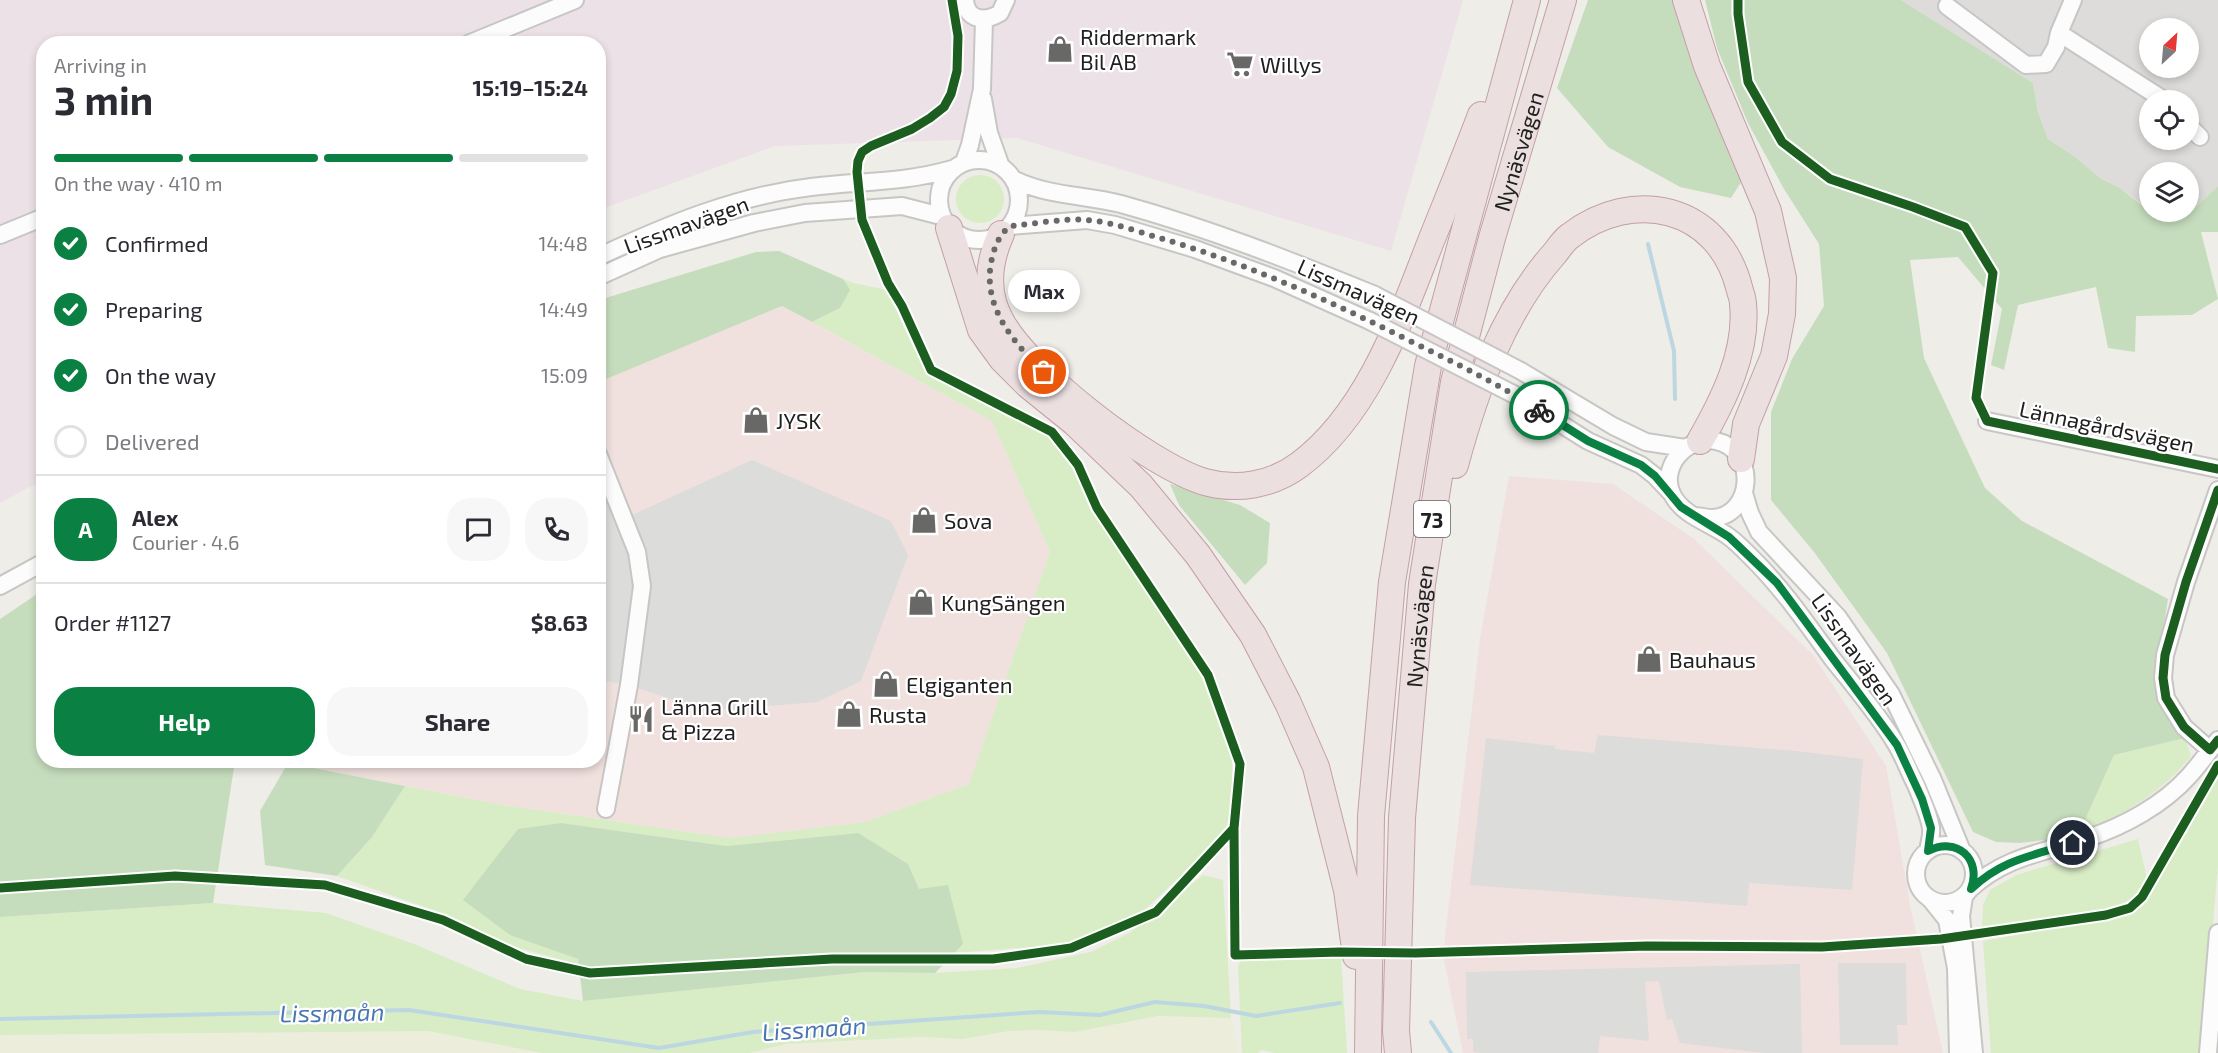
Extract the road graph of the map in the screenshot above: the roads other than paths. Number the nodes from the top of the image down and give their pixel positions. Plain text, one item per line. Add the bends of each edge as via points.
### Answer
1 (965, 0) edge
2 (1006, 0) edge
3 (1527, 0) edge
4 (1563, 0) edge
5 (1686, 0) edge
6 (2073, 0) edge
7 (567, 1) edge
8 (1947, 6) dead end
9 (984, 20) junction
10 (2059, 33) junction
11 (486, 36) edge
12 (982, 89) junction
13 (2148, 90) edge
14 (1000, 164) junction
15 (958, 165) junction
16 (1015, 180) junction
17 (36, 221) edge
18 (946, 222) junction
19 (1005, 230) junction
20 (0, 235) edge
21 (606, 253) edge
22 (606, 273) edge
23 (1987, 421) dead end
24 (1693, 444) junction
25 (1741, 459) junction
26 (2218, 469) edge
27 (606, 474) edge
28 (2218, 490) edge
29 (1744, 493) junction
30 (1672, 494) junction
31 (1694, 516) junction
32 (36, 566) edge
33 (1422, 584) junction
34 (0, 586) edge
35 (2214, 745) edge
36 (606, 809) dead end
37 (1928, 851) junction
38 (1965, 854) junction
39 (2011, 861) junction
40 (1967, 893) junction
41 (1931, 900) junction
42 (2218, 933) edge
43 (1367, 1049) edge
44 (1398, 1053) edge
45 (1958, 1053) edge
46 (1974, 1053) edge
47 (2208, 1053) edge

1 - 9 street via 970,14
2 - 9 street via 1000,13
3 - 19 highway via 1387,348 1335,431 1316,452 1273,480 1234,487 1189,477 1111,429 1057,384 1020,348 1000,321 989,274 993,252
3 - 43 highway, Nynäsvägen / 73 via 1428,366 1392,582 1371,816
4 - 33 highway, Nynäsvägen / 73 via 1454,382
5 - 25 highway via 1707,66 1768,211 1783,278 1782,314 1774,356 1746,424
6 - 10 street
7 - 11 street
8 - 10 street via 2026,65 2046,64
9 - 12 street
10 - 13 street
12 - 14 street via 989,133
12 - 15 street via 969,145
14 - 15 street via 976,159
14 - 16 street
15 - 18 street via 945,179 938,195
15 - 21 street, Lissmavägen via 901,181 810,187 729,204
16 - 19 street via 1020,195 1018,212
16 - 24 street, Lissmavägen, bridge via 1032,188 1119,204 1288,260 1375,295 1646,442
17 - 20 street
18 - 19 street via 961,236 974,240 988,240
18 - 22 street, Lissmavägen via 902,206 805,213 660,249
18 - 43 highway via 981,330 1028,385 1141,486 1198,555 1253,635 1288,703 1316,767 1347,890
19 - 30 street, Lissmavägen, bridge via 1087,220 1195,249 1274,278 1370,321 1515,395 1588,441 1641,465
23 - 26 street, Lännagårdsvägen
24 - 25 street via 1716,441
24 - 30 street via 1674,461 1669,477
24 - 33 highway via 1731,381 1741,342 1743,304 1736,276 1725,252 1706,231 1679,214 1654,208 1628,209 1569,236 1521,298 1470,409
25 - 29 street via 1747,476
27 - 36 street via 637,552 642,586
28 - 35 street via 2186,582 2165,654 2163,678 2166,698 2184,727
29 - 31 street via 1732,510 1714,518
29 - 38 street, Lissmavägen via 1759,532 1838,616 1891,694
30 - 31 street
31 - 37 street, Lissmavägen via 1729,537 1777,583 1897,745 1931,828
32 - 34 street
33 - 44 highway, Nynäsvägen / 73 via 1402,818
35 - 39 street via 2188,777 2136,818 2090,838
37 - 38 street via 1945,845
37 - 41 street via 1921,858 1916,878
38 - 39 street via 1989,862
38 - 40 street via 1974,873
39 - 40 street via 1988,874
40 - 41 street via 1954,902
40 - 46 street via 1961,916
41 - 45 street via 1947,920 1956,968
42 - 47 street

